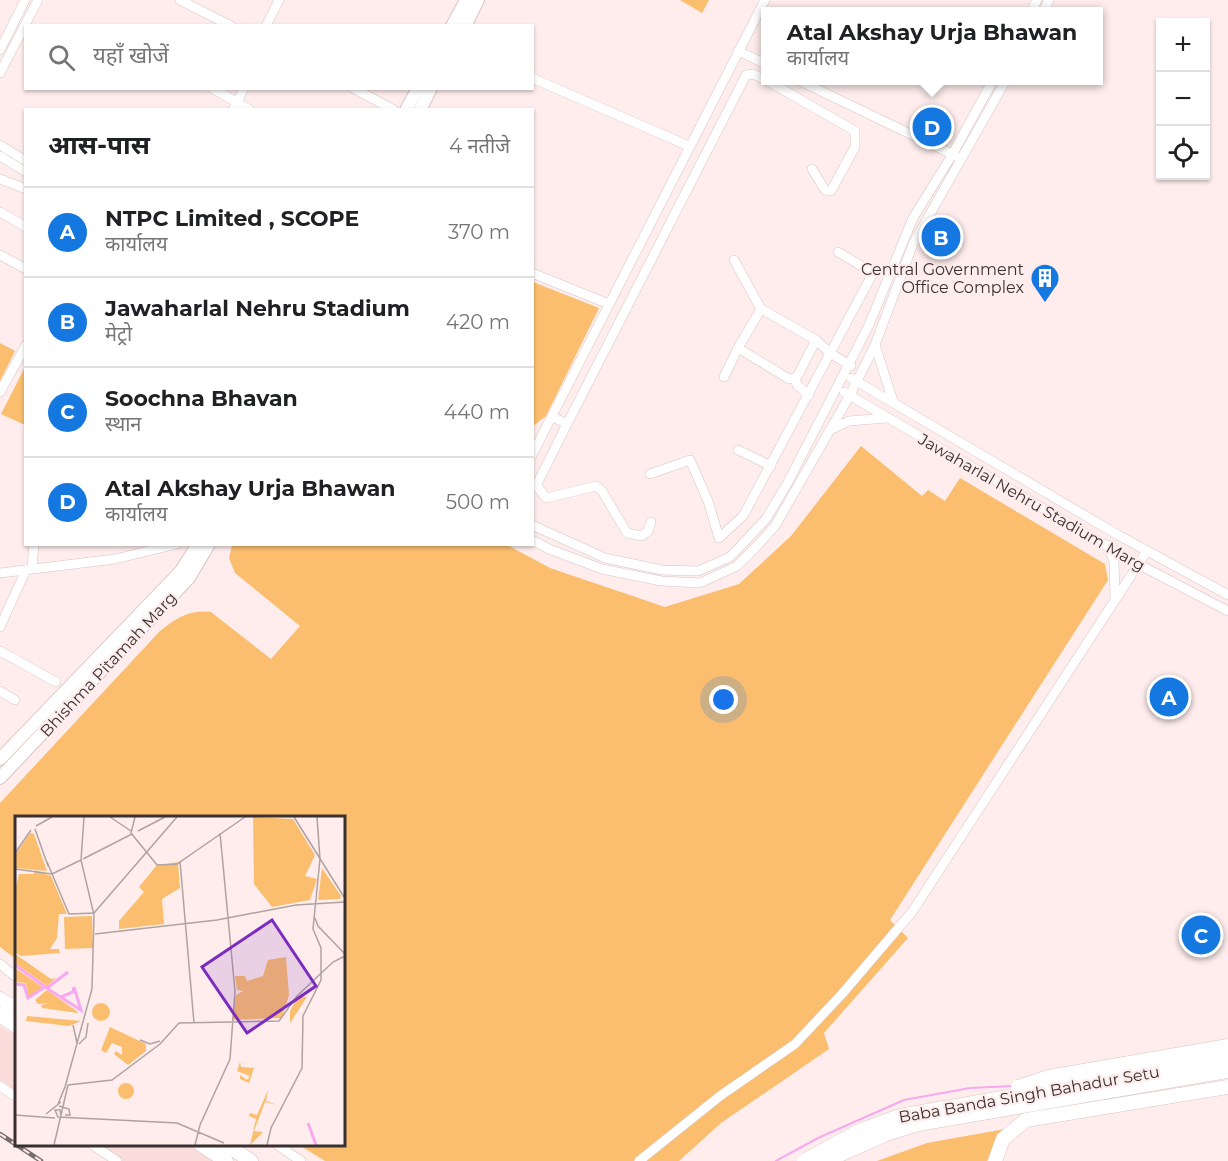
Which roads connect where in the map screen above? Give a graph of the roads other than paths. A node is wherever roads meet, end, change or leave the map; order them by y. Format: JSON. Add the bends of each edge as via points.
{"nodes":[{"id":1,"x":25,"y":0,"type":"edge"},
{"id":2,"x":38,"y":0,"type":"edge"},
{"id":3,"x":180,"y":0,"type":"edge"},
{"id":4,"x":279,"y":0,"type":"edge"},
{"id":5,"x":466,"y":0,"type":"edge"},
{"id":6,"x":478,"y":0,"type":"edge"},
{"id":7,"x":761,"y":8,"type":"edge"},
{"id":8,"x":0,"y":24,"type":"edge"},
{"id":9,"x":26,"y":24,"type":"edge"},
{"id":10,"x":227,"y":24,"type":"edge"},
{"id":11,"x":267,"y":24,"type":"edge"},
{"id":12,"x":453,"y":24,"type":"edge"},
{"id":13,"x":466,"y":24,"type":"edge"},
{"id":14,"x":24,"y":27,"type":"edge"},
{"id":15,"x":10,"y":29,"type":"junction"},
{"id":16,"x":0,"y":50,"type":"edge"},
{"id":17,"x":738,"y":51,"type":"junction"},
{"id":18,"x":761,"y":62,"type":"edge"},
{"id":19,"x":0,"y":73,"type":"edge"},
{"id":20,"x":761,"y":78,"type":"edge"},
{"id":21,"x":534,"y":79,"type":"edge"},
{"id":22,"x":775,"y":85,"type":"edge"},
{"id":23,"x":806,"y":85,"type":"edge"},
{"id":24,"x":991,"y":85,"type":"edge"},
{"id":25,"x":1004,"y":85,"type":"edge"},
{"id":26,"x":215,"y":90,"type":"edge"},
{"id":27,"x":243,"y":90,"type":"edge"},
{"id":28,"x":357,"y":90,"type":"edge"},
{"id":29,"x":416,"y":90,"type":"edge"},
{"id":30,"x":430,"y":90,"type":"edge"},
{"id":31,"x":235,"y":106,"type":"edge"},
{"id":32,"x":390,"y":108,"type":"edge"},
{"id":33,"x":407,"y":108,"type":"edge"},
{"id":34,"x":421,"y":108,"type":"edge"},
{"id":35,"x":698,"y":128,"type":"junction"},
{"id":36,"x":714,"y":137,"type":"junction"},
{"id":37,"x":0,"y":145,"type":"edge"},
{"id":38,"x":689,"y":146,"type":"junction"},
{"id":39,"x":952,"y":155,"type":"junction"},
{"id":40,"x":0,"y":156,"type":"edge"},
{"id":41,"x":963,"y":159,"type":"junction"},
{"id":42,"x":24,"y":160,"type":"edge"},
{"id":43,"x":813,"y":170,"type":"dead end"},
{"id":44,"x":24,"y":171,"type":"edge"},
{"id":45,"x":0,"y":179,"type":"edge"},
{"id":46,"x":24,"y":188,"type":"edge"},
{"id":47,"x":0,"y":212,"type":"edge"},
{"id":48,"x":24,"y":226,"type":"edge"},
{"id":49,"x":838,"y":252,"type":"dead end"},
{"id":50,"x":0,"y":255,"type":"edge"},
{"id":51,"x":734,"y":260,"type":"dead end"},
{"id":52,"x":24,"y":268,"type":"edge"},
{"id":53,"x":534,"y":274,"type":"edge"},
{"id":54,"x":609,"y":304,"type":"junction"},
{"id":55,"x":761,"y":309,"type":"junction"},
{"id":56,"x":816,"y":340,"type":"junction"},
{"id":57,"x":875,"y":345,"type":"junction"},
{"id":58,"x":738,"y":348,"type":"junction"},
{"id":59,"x":24,"y":349,"type":"edge"},
{"id":60,"x":830,"y":354,"type":"junction"},
{"id":61,"x":848,"y":364,"type":"junction"},
{"id":62,"x":861,"y":370,"type":"junction"},
{"id":63,"x":843,"y":374,"type":"junction"},
{"id":64,"x":724,"y":377,"type":"dead end"},
{"id":65,"x":795,"y":379,"type":"junction"},
{"id":66,"x":856,"y":380,"type":"junction"},
{"id":67,"x":837,"y":389,"type":"junction"},
{"id":68,"x":0,"y":392,"type":"edge"},
{"id":69,"x":809,"y":395,"type":"junction"},
{"id":70,"x":850,"y":395,"type":"junction"},
{"id":71,"x":893,"y":401,"type":"junction"},
{"id":72,"x":553,"y":417,"type":"junction"},
{"id":73,"x":888,"y":419,"type":"junction"},
{"id":74,"x":567,"y":424,"type":"junction"},
{"id":75,"x":830,"y":430,"type":"junction"},
{"id":76,"x":544,"y":431,"type":"junction"},
{"id":77,"x":534,"y":437,"type":"edge"},
{"id":78,"x":738,"y":450,"type":"dead end"},
{"id":79,"x":534,"y":451,"type":"edge"},
{"id":80,"x":771,"y":466,"type":"junction"},
{"id":81,"x":650,"y":474,"type":"dead end"},
{"id":82,"x":651,"y":522,"type":"dead end"},
{"id":83,"x":534,"y":526,"type":"edge"},
{"id":84,"x":534,"y":541,"type":"edge"},
{"id":85,"x":1108,"y":545,"type":"junction"},
{"id":86,"x":34,"y":546,"type":"edge"},
{"id":87,"x":169,"y":546,"type":"edge"},
{"id":88,"x":197,"y":546,"type":"edge"},
{"id":89,"x":209,"y":546,"type":"edge"},
{"id":90,"x":1147,"y":551,"type":"junction"},
{"id":91,"x":1138,"y":564,"type":"junction"},
{"id":92,"x":29,"y":569,"type":"junction"},
{"id":93,"x":0,"y":573,"type":"edge"},
{"id":94,"x":1228,"y":595,"type":"edge"},
{"id":95,"x":1115,"y":599,"type":"junction"},
{"id":96,"x":1228,"y":611,"type":"edge"},
{"id":97,"x":0,"y":627,"type":"edge"},
{"id":98,"x":0,"y":651,"type":"edge"},
{"id":99,"x":56,"y":682,"type":"dead end"},
{"id":100,"x":0,"y":691,"type":"edge"},
{"id":101,"x":15,"y":699,"type":"dead end"},
{"id":102,"x":0,"y":759,"type":"edge"},
{"id":103,"x":0,"y":778,"type":"edge"},
{"id":104,"x":0,"y":964,"type":"edge"},
{"id":105,"x":15,"y":976,"type":"edge"},
{"id":106,"x":0,"y":999,"type":"edge"},
{"id":107,"x":15,"y":1008,"type":"edge"},
{"id":108,"x":0,"y":1015,"type":"edge"},
{"id":109,"x":15,"y":1025,"type":"edge"},
{"id":110,"x":1228,"y":1046,"type":"edge"},
{"id":111,"x":1228,"y":1059,"type":"edge"},
{"id":112,"x":1228,"y":1071,"type":"edge"},
{"id":113,"x":0,"y":1086,"type":"edge"},
{"id":114,"x":1228,"y":1087,"type":"edge"},
{"id":115,"x":15,"y":1096,"type":"edge"},
{"id":116,"x":973,"y":1101,"type":"junction"},
{"id":117,"x":94,"y":1146,"type":"edge"},
{"id":118,"x":203,"y":1146,"type":"edge"},
{"id":119,"x":228,"y":1146,"type":"edge"},
{"id":120,"x":279,"y":1146,"type":"edge"},
{"id":121,"x":117,"y":1161,"type":"edge"},
{"id":122,"x":226,"y":1161,"type":"edge"},
{"id":123,"x":251,"y":1161,"type":"edge"},
{"id":124,"x":301,"y":1161,"type":"edge"},
{"id":125,"x":639,"y":1161,"type":"edge"},
{"id":126,"x":804,"y":1161,"type":"edge"},
{"id":127,"x":826,"y":1161,"type":"edge"},
{"id":128,"x":995,"y":1161,"type":"edge"}],
"edges":[{"from":1,"to":15,"type":"street"},
{"from":2,"to":9,"type":"street"},
{"from":3,"to":10,"type":"street"},
{"from":4,"to":11,"type":"street"},
{"from":5,"to":12,"type":"main road"},
{"from":6,"to":13,"type":"main road"},
{"from":7,"to":17,"type":"street"},
{"from":8,"to":15,"type":"street"},
{"from":14,"to":19,"type":"street"},
{"from":15,"to":16,"type":"street"},
{"from":17,"to":18,"type":"street"},
{"from":17,"to":35,"type":"street"},
{"from":20,"to":36,"type":"street","via":[[747,75]]},
{"from":21,"to":38,"type":"street"},
{"from":22,"to":43,"type":"street","via":[[855,131],[855,147],[831,191],[825,190]]},
{"from":23,"to":39,"type":"street"},
{"from":24,"to":39,"type":"street"},
{"from":25,"to":41,"type":"street"},
{"from":26,"to":31,"type":"street"},
{"from":27,"to":31,"type":"street"},
{"from":28,"to":32,"type":"street"},
{"from":29,"to":33,"type":"main road"},
{"from":30,"to":34,"type":"main road"},
{"from":35,"to":36,"type":"street"},
{"from":35,"to":38,"type":"street"},
{"from":36,"to":74,"type":"street"},
{"from":37,"to":42,"type":"street"},
{"from":38,"to":54,"type":"street"},
{"from":39,"to":41,"type":"street"},
{"from":39,"to":61,"type":"street","via":[[913,218],[869,325]]},
{"from":40,"to":44,"type":"street"},
{"from":41,"to":57,"type":"street","via":[[913,243]]},
{"from":45,"to":46,"type":"street"},
{"from":47,"to":48,"type":"street"},
{"from":49,"to":60,"type":"street","via":[[873,273]]},
{"from":50,"to":52,"type":"street"},
{"from":51,"to":55,"type":"street"},
{"from":53,"to":54,"type":"street"},
{"from":54,"to":72,"type":"street"},
{"from":55,"to":56,"type":"street"},
{"from":55,"to":58,"type":"street"},
{"from":56,"to":60,"type":"street"},
{"from":56,"to":65,"type":"street"},
{"from":57,"to":62,"type":"street"},
{"from":57,"to":71,"type":"street"},
{"from":58,"to":64,"type":"street"},
{"from":58,"to":65,"type":"street"},
{"from":59,"to":68,"type":"street"},
{"from":60,"to":61,"type":"street"},
{"from":60,"to":69,"type":"street"},
{"from":61,"to":62,"type":"street"},
{"from":61,"to":63,"type":"street"},
{"from":62,"to":66,"type":"street"},
{"from":63,"to":66,"type":"street","name":"Jawaharlal Nehru Stadium Marg"},
{"from":63,"to":67,"type":"street"},
{"from":65,"to":69,"type":"street"},
{"from":66,"to":70,"type":"street"},
{"from":66,"to":71,"type":"street","name":"Jawaharlal Nehru Stadium Marg"},
{"from":67,"to":70,"type":"street","name":"Jawaharlal Nehru Stadium Marg"},
{"from":67,"to":83,"type":"street","via":[[766,519],[730,556],[714,565],[698,571],[662,570],[605,558]]},
{"from":69,"to":80,"type":"street"},
{"from":70,"to":73,"type":"street","name":"Jawaharlal Nehru Stadium Marg"},
{"from":70,"to":75,"type":"street"},
{"from":71,"to":90,"type":"street","name":"Jawaharlal Nehru Stadium Marg"},
{"from":72,"to":74,"type":"street"},
{"from":72,"to":76,"type":"street"},
{"from":73,"to":75,"type":"street","via":[[849,421]]},
{"from":73,"to":85,"type":"street","name":"Jawaharlal Nehru Stadium Marg"},
{"from":74,"to":82,"type":"street","via":[[538,482],[541,495],[546,498],[596,486],[627,533],[642,536]]},
{"from":75,"to":84,"type":"street","via":[[775,526],[737,566],[719,576],[700,583],[661,581],[602,569]]},
{"from":76,"to":77,"type":"street"},
{"from":76,"to":79,"type":"street"},
{"from":78,"to":80,"type":"street"},
{"from":80,"to":81,"type":"street","via":[[748,509],[721,539],[691,461]]},
{"from":85,"to":91,"type":"street","name":"Jawaharlal Nehru Stadium Marg"},
{"from":85,"to":95,"type":"street","via":[[1114,562]]},
{"from":86,"to":92,"type":"street"},
{"from":87,"to":92,"type":"street","via":[[116,559]]},
{"from":88,"to":102,"type":"main road","name":"Bhishma Pitamah Marg","via":[[181,571]]},
{"from":89,"to":103,"type":"main road","name":"Bhishma Pitamah Marg","via":[[189,578]]},
{"from":90,"to":91,"type":"street"},
{"from":90,"to":94,"type":"street","name":"Jawaharlal Nehru Stadium Marg"},
{"from":91,"to":95,"type":"street"},
{"from":91,"to":96,"type":"street","name":"Jawaharlal Nehru Stadium Marg"},
{"from":92,"to":93,"type":"street"},
{"from":92,"to":97,"type":"street"},
{"from":95,"to":125,"type":"street","via":[[905,920],[795,1044],[720,1096]]},
{"from":98,"to":99,"type":"street"},
{"from":100,"to":101,"type":"street"},
{"from":104,"to":105,"type":"street"},
{"from":106,"to":107,"type":"highway"},
{"from":108,"to":109,"type":"highway"},
{"from":110,"to":116,"type":"highway","bridge":true,"via":[[1048,1077]]},
{"from":111,"to":116,"type":"highway","name":"Baba Banda Singh Bahadur Setu","bridge":true},
{"from":112,"to":127,"type":"highway","name":"Baba Banda Singh Bahadur Setu","bridge":true,"via":[[918,1124]]},
{"from":113,"to":115,"type":"street"},
{"from":114,"to":128,"type":"highway","bridge":true,"via":[[1026,1120],[1003,1139]]},
{"from":116,"to":126,"type":"highway","name":"Baba Banda Singh Bahadur Setu","bridge":true,"via":[[899,1116],[859,1131]]},
{"from":117,"to":121,"type":"street"},
{"from":118,"to":122,"type":"highway"},
{"from":119,"to":123,"type":"highway"},
{"from":120,"to":124,"type":"street"}]}
